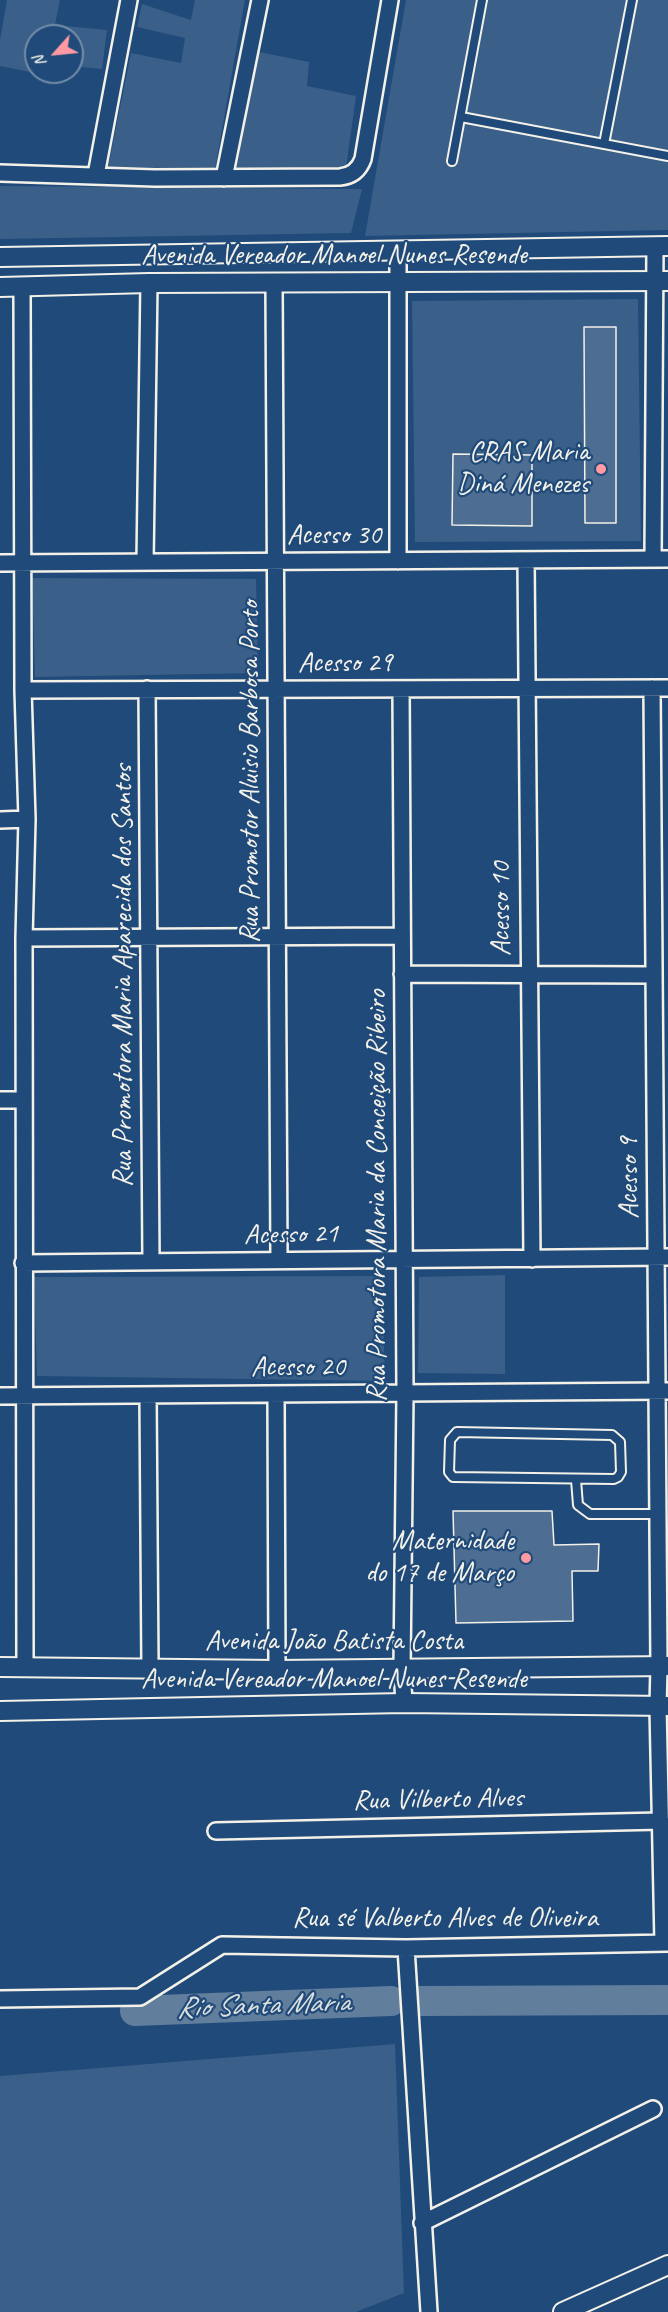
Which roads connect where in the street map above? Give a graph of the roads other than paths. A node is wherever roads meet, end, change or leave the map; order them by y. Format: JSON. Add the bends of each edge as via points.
{"nodes":[{"id":1,"x":129,"y":0,"type":"edge"},
{"id":2,"x":260,"y":0,"type":"edge"},
{"id":3,"x":390,"y":0,"type":"edge"},
{"id":4,"x":482,"y":0,"type":"edge"},
{"id":5,"x":632,"y":0,"type":"edge"},
{"id":6,"x":461,"y":117,"type":"junction"},
{"id":7,"x":604,"y":144,"type":"junction"},
{"id":8,"x":668,"y":156,"type":"edge"},
{"id":9,"x":452,"y":161,"type":"dead end"},
{"id":10,"x":0,"y":173,"type":"edge"},
{"id":11,"x":96,"y":175,"type":"junction"},
{"id":12,"x":225,"y":178,"type":"junction"},
{"id":13,"x":661,"y":246,"type":"edge"},
{"id":14,"x":398,"y":250,"type":"junction"},
{"id":15,"x":0,"y":257,"type":"edge"},
{"id":16,"x":661,"y":281,"type":"edge"},
{"id":17,"x":398,"y":282,"type":"junction"},
{"id":18,"x":149,"y":283,"type":"junction"},
{"id":19,"x":274,"y":283,"type":"junction"},
{"id":20,"x":0,"y":287,"type":"edge"},
{"id":21,"x":22,"y":287,"type":"junction"},
{"id":22,"x":661,"y":559,"type":"edge"},
{"id":23,"x":526,"y":560,"type":"junction"},
{"id":24,"x":275,"y":561,"type":"junction"},
{"id":25,"x":398,"y":561,"type":"junction"},
{"id":26,"x":145,"y":562,"type":"junction"},
{"id":27,"x":0,"y":563,"type":"edge"},
{"id":28,"x":23,"y":563,"type":"junction"},
{"id":29,"x":652,"y":688,"type":"junction"},
{"id":30,"x":668,"y":688,"type":"edge"},
{"id":31,"x":147,"y":689,"type":"junction"},
{"id":32,"x":276,"y":689,"type":"junction"},
{"id":33,"x":401,"y":689,"type":"junction"},
{"id":34,"x":527,"y":689,"type":"junction"},
{"id":35,"x":23,"y":690,"type":"junction"},
{"id":36,"x":27,"y":819,"type":"junction"},
{"id":37,"x":0,"y":820,"type":"edge"},
{"id":38,"x":277,"y":936,"type":"junction"},
{"id":39,"x":402,"y":936,"type":"junction"},
{"id":40,"x":149,"y":937,"type":"junction"},
{"id":41,"x":661,"y":937,"type":"edge"},
{"id":42,"x":24,"y":938,"type":"junction"},
{"id":43,"x":402,"y":974,"type":"junction"},
{"id":44,"x":528,"y":974,"type":"junction"},
{"id":45,"x":654,"y":975,"type":"junction"},
{"id":46,"x":0,"y":1100,"type":"edge"},
{"id":47,"x":24,"y":1100,"type":"junction"},
{"id":48,"x":532,"y":1258,"type":"junction"},
{"id":49,"x":662,"y":1258,"type":"edge"},
{"id":50,"x":404,"y":1259,"type":"junction"},
{"id":51,"x":279,"y":1260,"type":"junction"},
{"id":52,"x":151,"y":1262,"type":"junction"},
{"id":53,"x":23,"y":1263,"type":"junction"},
{"id":54,"x":663,"y":1391,"type":"edge"},
{"id":55,"x":405,"y":1393,"type":"junction"},
{"id":56,"x":276,"y":1394,"type":"junction"},
{"id":57,"x":148,"y":1395,"type":"junction"},
{"id":58,"x":0,"y":1396,"type":"edge"},
{"id":59,"x":23,"y":1396,"type":"junction"},
{"id":60,"x":576,"y":1480,"type":"junction"},
{"id":61,"x":658,"y":1514,"type":"junction"},
{"id":62,"x":664,"y":1666,"type":"edge"},
{"id":63,"x":0,"y":1667,"type":"edge"},
{"id":64,"x":24,"y":1667,"type":"junction"},
{"id":65,"x":150,"y":1669,"type":"junction"},
{"id":66,"x":402,"y":1669,"type":"junction"},
{"id":67,"x":277,"y":1670,"type":"junction"},
{"id":68,"x":404,"y":1703,"type":"junction"},
{"id":69,"x":663,"y":1707,"type":"edge"},
{"id":70,"x":0,"y":1711,"type":"edge"},
{"id":71,"x":661,"y":1821,"type":"junction"},
{"id":72,"x":216,"y":1831,"type":"dead end"},
{"id":73,"x":666,"y":1943,"type":"edge"},
{"id":74,"x":406,"y":1948,"type":"junction"},
{"id":75,"x":0,"y":1999,"type":"edge"},
{"id":76,"x":653,"y":2109,"type":"dead end"},
{"id":77,"x":422,"y":2223,"type":"junction"},
{"id":78,"x":668,"y":2265,"type":"edge"},
{"id":79,"x":429,"y":2312,"type":"edge"},
{"id":80,"x":564,"y":2312,"type":"edge"}],
"edges":[{"from":1,"to":11,"type":"street"},
{"from":2,"to":12,"type":"street"},
{"from":3,"to":12,"type":"street","via":[[363,159],[355,171],[340,177]]},
{"from":4,"to":6,"type":"lane"},
{"from":5,"to":7,"type":"lane"},
{"from":6,"to":7,"type":"lane"},
{"from":6,"to":9,"type":"lane"},
{"from":7,"to":8,"type":"lane"},
{"from":10,"to":11,"type":"street"},
{"from":11,"to":12,"type":"street"},
{"from":13,"to":14,"type":"street","name":"Avenida Vereador Manoel Nunes Resende"},
{"from":13,"to":16,"type":"street"},
{"from":14,"to":15,"type":"street","name":"Avenida Vereador Manoel Nunes Resende"},
{"from":14,"to":17,"type":"street"},
{"from":16,"to":17,"type":"street","name":"Avenida Vereador Manoel Nunes Resende"},
{"from":16,"to":22,"type":"street"},
{"from":17,"to":19,"type":"street","name":"Avenida Vereador Manoel Nunes Resende"},
{"from":17,"to":25,"type":"street"},
{"from":18,"to":19,"type":"street","name":"Avenida Vereador Manoel Nunes Resende"},
{"from":18,"to":21,"type":"street","name":"Avenida Vereador Manoel Nunes Resende"},
{"from":18,"to":26,"type":"street"},
{"from":19,"to":24,"type":"street","name":"Rua Promotor Aluisio Barbosa Porto"},
{"from":20,"to":21,"type":"street","name":"Avenida Vereador Manoel Nunes Resende"},
{"from":21,"to":28,"type":"street"},
{"from":22,"to":23,"type":"street","name":"Acesso 30"},
{"from":23,"to":25,"type":"street","name":"Acesso 30"},
{"from":23,"to":34,"type":"street","name":"Acesso 10"},
{"from":24,"to":25,"type":"street","name":"Acesso 30"},
{"from":24,"to":26,"type":"street","name":"Acesso 30"},
{"from":24,"to":32,"type":"street","name":"Rua Promotor Aluisio Barbosa Porto"},
{"from":26,"to":28,"type":"street","name":"Acesso 30"},
{"from":27,"to":28,"type":"street","name":"Acesso 30"},
{"from":28,"to":35,"type":"street"},
{"from":29,"to":30,"type":"street","name":"Acesso 29"},
{"from":29,"to":34,"type":"street","name":"Acesso 29"},
{"from":29,"to":41,"type":"street","name":"Acesso 9"},
{"from":31,"to":32,"type":"street","name":"Acesso 29"},
{"from":31,"to":35,"type":"street","name":"Acesso 29"},
{"from":31,"to":40,"type":"street","name":"Rua Promotora Maria Aparecida dos Santos"},
{"from":32,"to":33,"type":"street","name":"Acesso 29"},
{"from":32,"to":38,"type":"street","name":"Rua Promotor Aluisio Barbosa Porto"},
{"from":33,"to":34,"type":"street","name":"Acesso 29"},
{"from":33,"to":39,"type":"street","name":"Rua Promotora Maria da Conceição Ribeiro"},
{"from":34,"to":44,"type":"street","name":"Acesso 10"},
{"from":35,"to":36,"type":"street"},
{"from":36,"to":37,"type":"street"},
{"from":36,"to":42,"type":"street"},
{"from":38,"to":39,"type":"street"},
{"from":38,"to":40,"type":"street"},
{"from":38,"to":51,"type":"street","name":"Rua Promotor Aluisio Barbosa Porto"},
{"from":39,"to":43,"type":"street","name":"Rua Promotora Maria da Conceição Ribeiro"},
{"from":40,"to":42,"type":"street"},
{"from":40,"to":52,"type":"street","name":"Rua Promotora Maria Aparecida dos Santos"},
{"from":41,"to":45,"type":"street","name":"Acesso 9"},
{"from":42,"to":47,"type":"street"},
{"from":43,"to":44,"type":"street"},
{"from":43,"to":50,"type":"street","name":"Rua Promotora Maria da Conceição Ribeiro"},
{"from":44,"to":45,"type":"street"},
{"from":44,"to":48,"type":"street","name":"Acesso 10"},
{"from":45,"to":49,"type":"street","name":"Acesso 9"},
{"from":46,"to":47,"type":"street"},
{"from":47,"to":53,"type":"street"},
{"from":48,"to":49,"type":"street","name":"Acesso 21"},
{"from":48,"to":50,"type":"street","name":"Acesso 21"},
{"from":49,"to":54,"type":"street","name":"Acesso 9"},
{"from":50,"to":51,"type":"street","name":"Acesso 21"},
{"from":50,"to":55,"type":"street","name":"Rua Promotora Maria da Conceição Ribeiro"},
{"from":51,"to":52,"type":"street","name":"Acesso 21"},
{"from":52,"to":53,"type":"street","name":"Acesso 21"},
{"from":53,"to":59,"type":"street"},
{"from":54,"to":55,"type":"street","name":"Acesso 20"},
{"from":54,"to":61,"type":"street","name":"Acesso 9"},
{"from":55,"to":56,"type":"street","name":"Acesso 20"},
{"from":55,"to":66,"type":"street","name":"Rua Promotora Maria da Conceição Ribeiro"},
{"from":56,"to":57,"type":"street","name":"Acesso 20"},
{"from":56,"to":67,"type":"street"},
{"from":57,"to":59,"type":"street","name":"Acesso 20"},
{"from":57,"to":65,"type":"street"},
{"from":58,"to":59,"type":"street","name":"Acesso 20"},
{"from":59,"to":64,"type":"street"},
{"from":60,"to":60,"type":"lane","via":[[618,1477],[621,1472],[617,1437],[458,1432],[450,1440],[449,1472],[453,1477]]},
{"from":60,"to":61,"type":"lane","via":[[578,1505],[590,1514]]},
{"from":61,"to":62,"type":"street","name":"Acesso 9"},
{"from":62,"to":66,"type":"street","name":"Avenida João Batista Costa"},
{"from":62,"to":69,"type":"street","name":"Acesso 9"},
{"from":63,"to":64,"type":"street","name":"Avenida João Batista Costa"},
{"from":64,"to":65,"type":"street","name":"Avenida João Batista Costa"},
{"from":65,"to":67,"type":"street","name":"Avenida João Batista Costa"},
{"from":66,"to":67,"type":"street","name":"Avenida João Batista Costa"},
{"from":66,"to":68,"type":"street","name":"Rua Promotora Maria da Conceição Ribeiro"},
{"from":68,"to":69,"type":"street","name":"Avenida Vereador Manoel Nunes Resende"},
{"from":68,"to":70,"type":"street","name":"Avenida Vereador Manoel Nunes Resende"},
{"from":69,"to":71,"type":"street","name":"Acesso 9"},
{"from":71,"to":72,"type":"street","name":"Rua Vilberto Alves"},
{"from":71,"to":73,"type":"street","name":"Acesso 9"},
{"from":73,"to":74,"type":"street","name":"Rua sé Valberto Alves de Oliveira"},
{"from":74,"to":75,"type":"street","name":"Rua sé Valberto Alves de Oliveira","via":[[222,1945],[140,1997]]},
{"from":74,"to":77,"type":"street"},
{"from":76,"to":77,"type":"street"},
{"from":77,"to":79,"type":"street"},
{"from":78,"to":80,"type":"street"}]}
